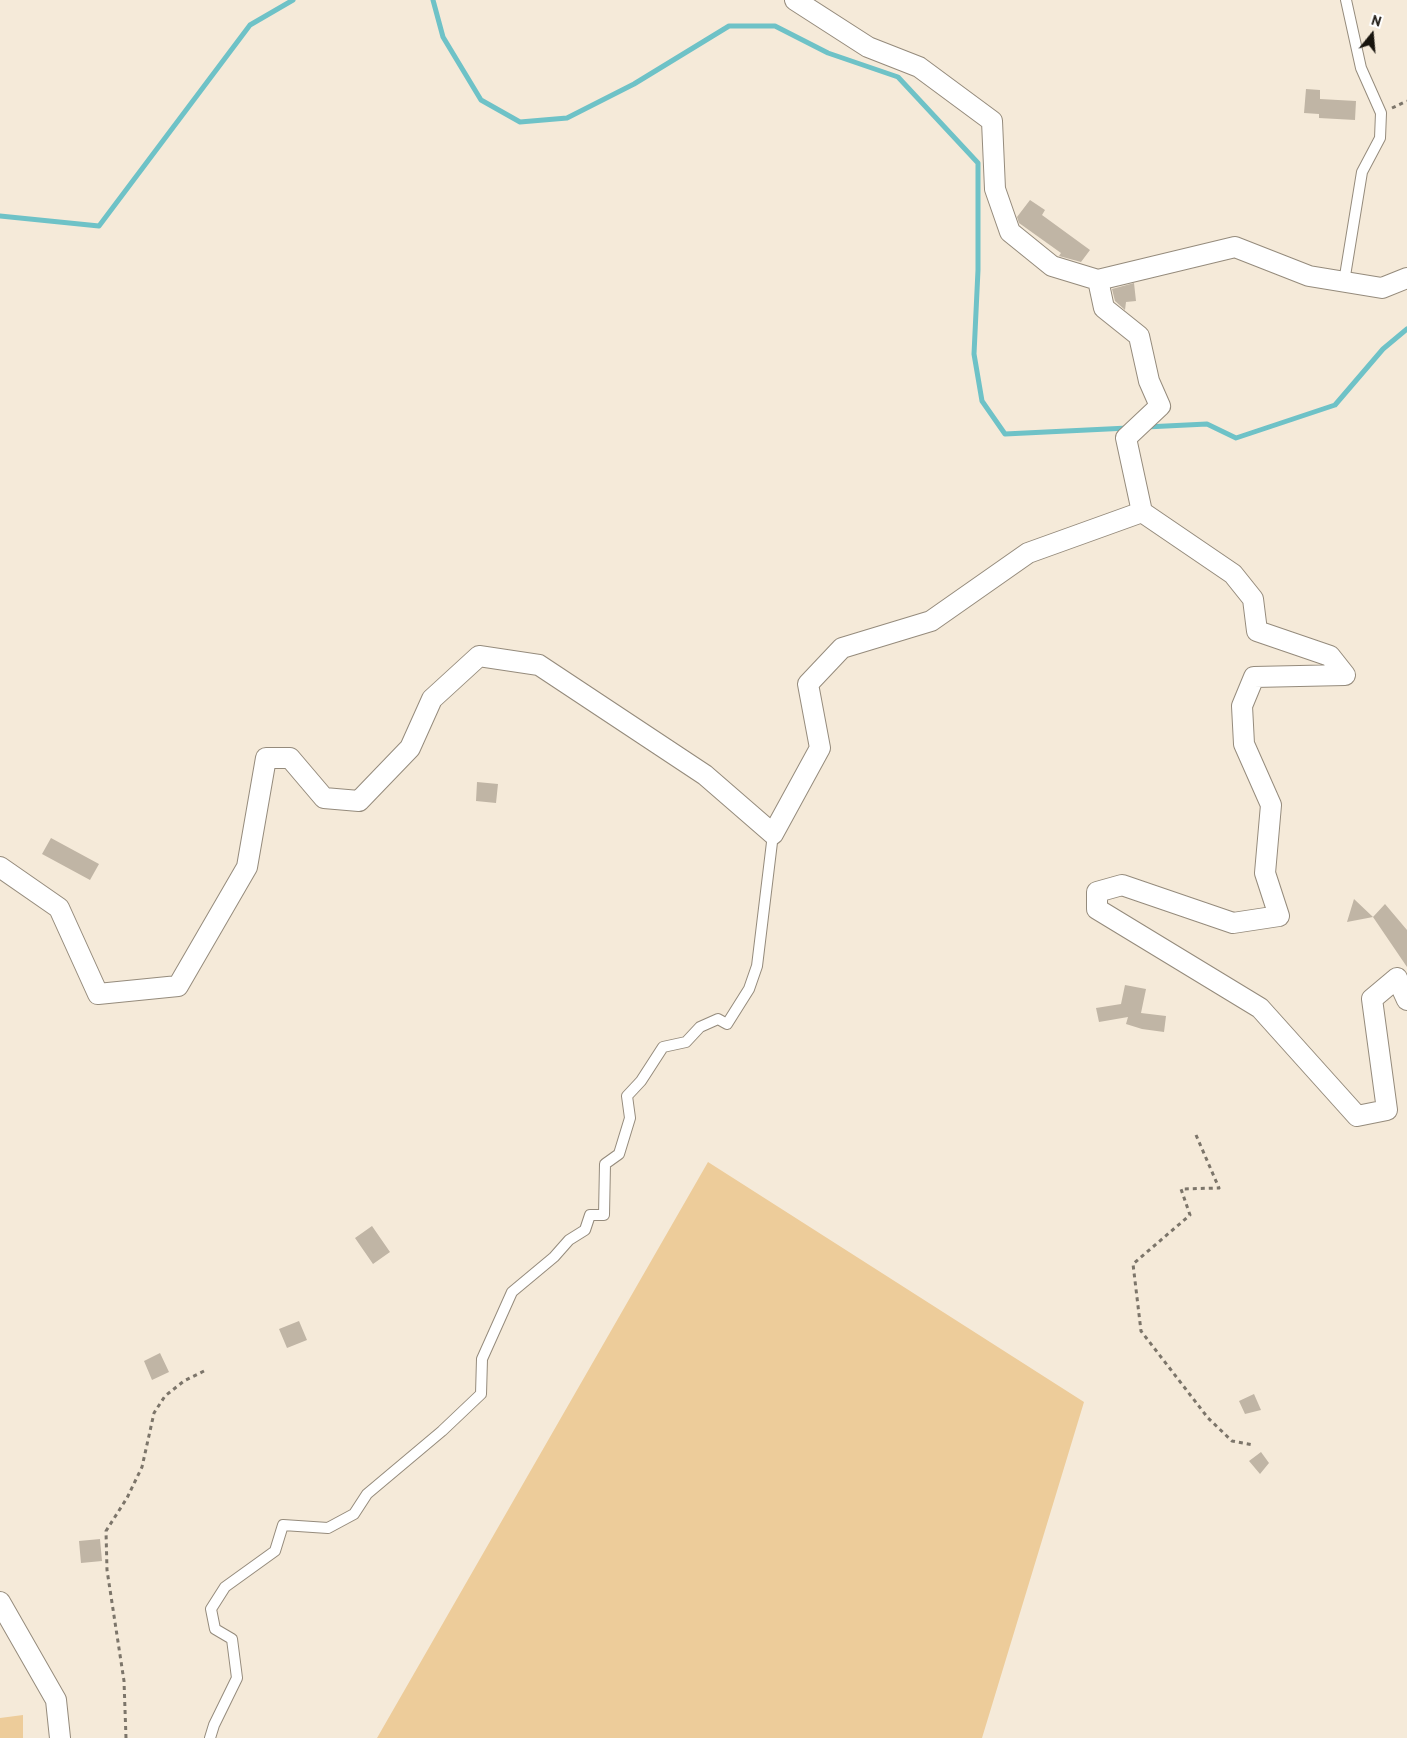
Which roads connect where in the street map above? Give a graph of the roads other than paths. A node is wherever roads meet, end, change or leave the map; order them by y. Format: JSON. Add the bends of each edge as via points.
{"nodes":[{"id":1,"x":795,"y":0,"type":"edge"},
{"id":2,"x":1346,"y":0,"type":"edge"},
{"id":3,"x":1407,"y":278,"type":"edge"},
{"id":4,"x":1098,"y":280,"type":"junction"},
{"id":5,"x":1344,"y":282,"type":"junction"},
{"id":6,"x":1142,"y":512,"type":"junction"},
{"id":7,"x":773,"y":834,"type":"junction"},
{"id":8,"x":0,"y":867,"type":"edge"},
{"id":9,"x":1407,"y":1000,"type":"edge"},
{"id":10,"x":0,"y":1602,"type":"edge"},
{"id":11,"x":60,"y":1738,"type":"edge"},
{"id":12,"x":210,"y":1738,"type":"edge"}],
"edges":[{"from":1,"to":4,"type":"street","via":[[868,46],[919,67],[992,121],[995,189],[1010,232],[1052,266]]},
{"from":2,"to":5,"type":"lane","via":[[1361,68],[1381,113],[1380,138],[1362,172]]},
{"from":3,"to":5,"type":"street","via":[[1382,288]]},
{"from":4,"to":5,"type":"street","via":[[1235,247],[1309,276]]},
{"from":4,"to":6,"type":"street","via":[[1104,308],[1138,336],[1149,381],[1160,406],[1126,438]]},
{"from":6,"to":7,"type":"street","via":[[1028,553],[931,621],[842,648],[808,684],[820,748]]},
{"from":6,"to":9,"type":"street","via":[[1233,574],[1253,599],[1257,630],[1330,656],[1345,675],[1254,677],[1242,706],[1244,744],[1271,805],[1265,872],[1279,916],[1233,922],[1122,885],[1097,892],[1097,909],[1260,1008],[1357,1116],[1387,1110],[1372,999],[1397,978]]},
{"from":7,"to":8,"type":"street","via":[[705,775],[539,665],[479,656],[432,699],[410,748],[359,800],[324,798],[290,758],[266,758],[247,867],[178,986],[98,994],[59,908]]},
{"from":7,"to":12,"type":"lane","via":[[758,966],[749,988],[727,1024],[718,1019],[700,1028],[686,1042],[663,1046],[641,1081],[627,1096],[630,1118],[619,1154],[605,1164],[604,1215],[590,1215],[585,1230],[569,1240],[554,1258],[512,1292],[482,1359],[481,1394],[442,1432],[367,1494],[354,1514],[328,1528],[284,1525],[275,1551],[225,1587],[211,1609],[215,1629],[232,1640],[237,1678]]},
{"from":10,"to":11,"type":"street","via":[[56,1700]]}]}
